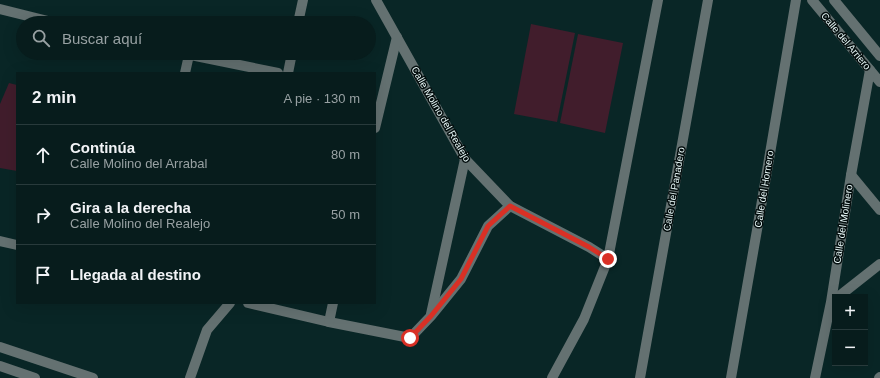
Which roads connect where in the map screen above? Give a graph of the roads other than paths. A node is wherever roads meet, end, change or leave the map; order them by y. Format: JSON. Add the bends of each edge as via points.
{"nodes":[{"id":1,"x":303,"y":0,"type":"edge"},
{"id":2,"x":376,"y":0,"type":"edge"},
{"id":3,"x":658,"y":0,"type":"edge"},
{"id":4,"x":708,"y":0,"type":"edge"},
{"id":5,"x":796,"y":0,"type":"edge"},
{"id":6,"x":812,"y":0,"type":"edge"},
{"id":7,"x":834,"y":0,"type":"edge"},
{"id":8,"x":0,"y":10,"type":"edge"},
{"id":9,"x":26,"y":16,"type":"edge"},
{"id":10,"x":300,"y":16,"type":"edge"},
{"id":11,"x":397,"y":37,"type":"junction"},
{"id":12,"x":880,"y":56,"type":"edge"},
{"id":13,"x":185,"y":60,"type":"edge"},
{"id":14,"x":214,"y":60,"type":"edge"},
{"id":15,"x":291,"y":60,"type":"edge"},
{"id":16,"x":870,"y":70,"type":"junction"},
{"id":17,"x":185,"y":72,"type":"edge"},
{"id":18,"x":273,"y":72,"type":"edge"},
{"id":19,"x":288,"y":72,"type":"edge"},
{"id":20,"x":880,"y":82,"type":"edge"},
{"id":21,"x":376,"y":124,"type":"edge"},
{"id":22,"x":465,"y":159,"type":"junction"},
{"id":23,"x":851,"y":175,"type":"junction"},
{"id":24,"x":510,"y":206,"type":"junction"},
{"id":25,"x":880,"y":210,"type":"edge"},
{"id":26,"x":0,"y":241,"type":"edge"},
{"id":27,"x":16,"y":245,"type":"edge"},
{"id":28,"x":608,"y":259,"type":"junction"},
{"id":29,"x":880,"y":264,"type":"edge"},
{"id":30,"x":835,"y":294,"type":"edge"},
{"id":31,"x":841,"y":294,"type":"edge"},
{"id":32,"x":229,"y":304,"type":"edge"},
{"id":33,"x":252,"y":304,"type":"edge"},
{"id":34,"x":333,"y":304,"type":"edge"},
{"id":35,"x":832,"y":307,"type":"edge"},
{"id":36,"x":431,"y":316,"type":"junction"},
{"id":37,"x":329,"y":322,"type":"junction"},
{"id":38,"x":0,"y":346,"type":"edge"},
{"id":39,"x":0,"y":366,"type":"edge"},
{"id":40,"x":35,"y":378,"type":"edge"},
{"id":41,"x":92,"y":378,"type":"edge"},
{"id":42,"x":190,"y":378,"type":"edge"},
{"id":43,"x":552,"y":378,"type":"edge"},
{"id":44,"x":640,"y":378,"type":"edge"},
{"id":45,"x":731,"y":378,"type":"edge"},
{"id":46,"x":815,"y":378,"type":"edge"}],
"edges":[{"from":1,"to":10,"type":"street"},
{"from":2,"to":11,"type":"street","name":"Calle Molino del Realejo"},
{"from":3,"to":28,"type":"street"},
{"from":4,"to":44,"type":"street","name":"Calle del Panadero"},
{"from":5,"to":45,"type":"street","name":"Calle del Hornero"},
{"from":6,"to":16,"type":"street","name":"Calle del Arriero"},
{"from":7,"to":12,"type":"street","name":"Calle del Arriero"},
{"from":8,"to":9,"type":"street"},
{"from":11,"to":21,"type":"street"},
{"from":11,"to":22,"type":"street","name":"Calle Molino del Realejo"},
{"from":13,"to":17,"type":"street"},
{"from":14,"to":18,"type":"street"},
{"from":15,"to":19,"type":"street"},
{"from":16,"to":20,"type":"street","name":"Calle del Arriero"},
{"from":16,"to":23,"type":"street","name":"Calle del Molinero"},
{"from":22,"to":24,"type":"street","name":"Calle Molino del Realejo"},
{"from":22,"to":36,"type":"street"},
{"from":23,"to":25,"type":"street"},
{"from":23,"to":30,"type":"street","name":"Calle del Molinero"},
{"from":24,"to":28,"type":"street","name":"Calle Molino del Realejo"},
{"from":24,"to":36,"type":"street","via":[[488,226],[461,279]]},
{"from":26,"to":27,"type":"street"},
{"from":28,"to":43,"type":"street","via":[[584,319]]},
{"from":29,"to":31,"type":"street"},
{"from":32,"to":42,"type":"street","via":[[207,330]]},
{"from":33,"to":37,"type":"street"},
{"from":34,"to":37,"type":"street"},
{"from":35,"to":46,"type":"street","name":"Calle del Molinero"},
{"from":36,"to":37,"type":"street","via":[[410,338]]},
{"from":38,"to":41,"type":"street"},
{"from":39,"to":40,"type":"street"}]}
